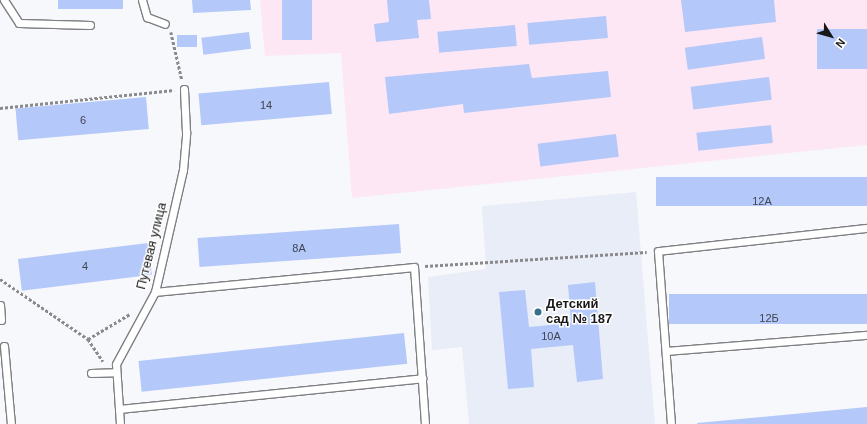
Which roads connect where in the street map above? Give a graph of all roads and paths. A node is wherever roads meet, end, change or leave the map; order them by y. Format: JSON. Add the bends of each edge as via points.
{"nodes":[{"id":1,"x":4,"y":0,"type":"edge"},
{"id":2,"x":142,"y":0,"type":"edge"},
{"id":3,"x":90,"y":24,"type":"dead end"},
{"id":4,"x":165,"y":24,"type":"joint"},
{"id":5,"x":184,"y":89,"type":"junction"},
{"id":6,"x":0,"y":108,"type":"edge"},
{"id":7,"x":867,"y":228,"type":"edge"},
{"id":8,"x":658,"y":251,"type":"junction"},
{"id":9,"x":414,"y":267,"type":"junction"},
{"id":10,"x":0,"y":279,"type":"edge"},
{"id":11,"x":155,"y":292,"type":"junction"},
{"id":12,"x":150,"y":302,"type":"junction"},
{"id":13,"x":0,"y":305,"type":"edge"},
{"id":14,"x":1,"y":320,"type":"dead end"},
{"id":15,"x":867,"y":334,"type":"edge"},
{"id":16,"x":88,"y":339,"type":"junction"},
{"id":17,"x":4,"y":346,"type":"dead end"},
{"id":18,"x":666,"y":351,"type":"junction"},
{"id":19,"x":113,"y":372,"type":"junction"},
{"id":20,"x":91,"y":373,"type":"dead end"},
{"id":21,"x":422,"y":378,"type":"junction"},
{"id":22,"x":119,"y":410,"type":"junction"},
{"id":23,"x":10,"y":424,"type":"edge"},
{"id":24,"x":120,"y":424,"type":"edge"},
{"id":25,"x":425,"y":424,"type":"edge"},
{"id":26,"x":671,"y":424,"type":"edge"}],
"edges":[{"from":1,"to":3,"type":"lane","via":[[19,22]]},
{"from":2,"to":4,"type":"lane","via":[[147,17]]},
{"from":4,"to":5,"type":"path","via":[[170,29]]},
{"from":5,"to":6,"type":"path"},
{"from":5,"to":11,"type":"lane","name":"Путевая улица","via":[[186,132],[183,170]]},
{"from":7,"to":8,"type":"lane"},
{"from":8,"to":9,"type":"path"},
{"from":8,"to":18,"type":"lane"},
{"from":9,"to":11,"type":"lane"},
{"from":9,"to":21,"type":"lane"},
{"from":10,"to":16,"type":"path"},
{"from":11,"to":12,"type":"lane","name":"Путевая улица"},
{"from":12,"to":16,"type":"path"},
{"from":12,"to":19,"type":"lane","name":"Путевая улица","via":[[117,360]]},
{"from":13,"to":14,"type":"lane"},
{"from":15,"to":18,"type":"lane"},
{"from":16,"to":19,"type":"path"},
{"from":17,"to":23,"type":"lane"},
{"from":18,"to":26,"type":"lane"},
{"from":19,"to":20,"type":"lane"},
{"from":19,"to":22,"type":"lane","name":"Путевая улица"},
{"from":21,"to":22,"type":"lane"},
{"from":21,"to":25,"type":"lane"},
{"from":22,"to":24,"type":"lane","name":"Путевая улица"}]}
